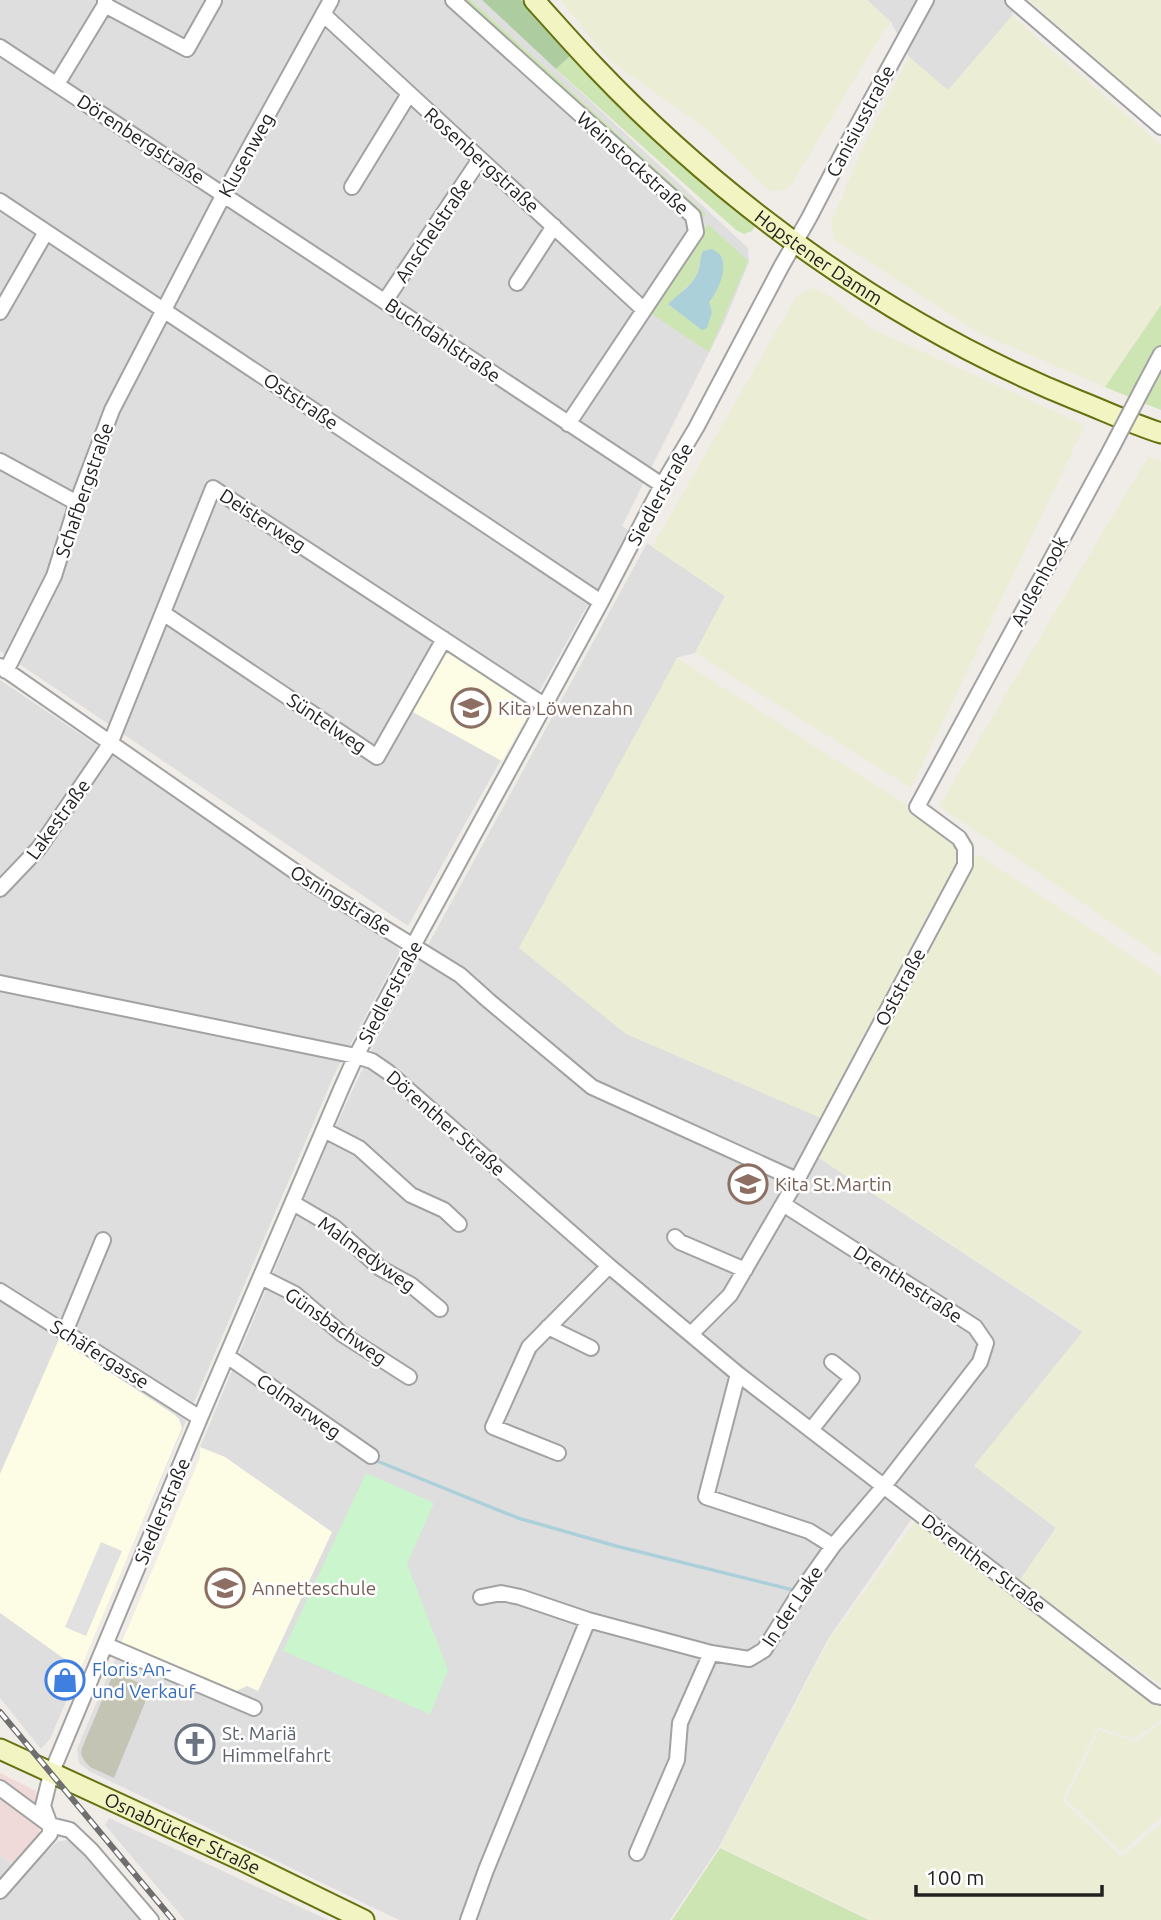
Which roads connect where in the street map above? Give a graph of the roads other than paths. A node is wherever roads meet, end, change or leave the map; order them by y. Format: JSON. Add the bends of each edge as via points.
{"nodes":[{"id":1,"x":331,"y":0,"type":"edge"},
{"id":2,"x":453,"y":0,"type":"edge"},
{"id":3,"x":534,"y":0,"type":"edge"},
{"id":4,"x":926,"y":0,"type":"edge"},
{"id":5,"x":1013,"y":0,"type":"edge"},
{"id":6,"x":215,"y":1,"type":"edge"},
{"id":7,"x":105,"y":2,"type":"edge"},
{"id":8,"x":323,"y":15,"type":"junction"},
{"id":9,"x":0,"y":47,"type":"edge"},
{"id":10,"x":57,"y":84,"type":"junction"},
{"id":11,"x":409,"y":94,"type":"junction"},
{"id":12,"x":1161,"y":127,"type":"edge"},
{"id":13,"x":480,"y":159,"type":"junction"},
{"id":14,"x":352,"y":187,"type":"dead end"},
{"id":15,"x":224,"y":194,"type":"junction"},
{"id":16,"x":0,"y":201,"type":"edge"},
{"id":17,"x":554,"y":226,"type":"junction"},
{"id":18,"x":46,"y":232,"type":"junction"},
{"id":19,"x":795,"y":243,"type":"junction"},
{"id":20,"x":517,"y":283,"type":"dead end"},
{"id":21,"x":385,"y":300,"type":"junction"},
{"id":22,"x":643,"y":309,"type":"junction"},
{"id":23,"x":163,"y":310,"type":"junction"},
{"id":24,"x":0,"y":312,"type":"edge"},
{"id":25,"x":1161,"y":354,"type":"edge"},
{"id":26,"x":568,"y":424,"type":"junction"},
{"id":27,"x":1161,"y":433,"type":"edge"},
{"id":28,"x":0,"y":461,"type":"edge"},
{"id":29,"x":662,"y":485,"type":"junction"},
{"id":30,"x":77,"y":503,"type":"junction"},
{"id":31,"x":601,"y":602,"type":"junction"},
{"id":32,"x":163,"y":613,"type":"junction"},
{"id":33,"x":444,"y":639,"type":"junction"},
{"id":34,"x":3,"y":668,"type":"edge"},
{"id":35,"x":544,"y":705,"type":"junction"},
{"id":36,"x":110,"y":744,"type":"junction"},
{"id":37,"x":917,"y":807,"type":"joint"},
{"id":38,"x":0,"y":889,"type":"edge"},
{"id":39,"x":413,"y":946,"type":"junction"},
{"id":40,"x":0,"y":983,"type":"edge"},
{"id":41,"x":356,"y":1056,"type":"junction"},
{"id":42,"x":324,"y":1130,"type":"junction"},
{"id":43,"x":797,"y":1180,"type":"junction"},
{"id":44,"x":293,"y":1203,"type":"junction"},
{"id":45,"x":783,"y":1204,"type":"junction"},
{"id":46,"x":459,"y":1224,"type":"dead end"},
{"id":47,"x":675,"y":1237,"type":"dead end"},
{"id":48,"x":103,"y":1240,"type":"dead end"},
{"id":49,"x":609,"y":1266,"type":"junction"},
{"id":50,"x":745,"y":1270,"type":"junction"},
{"id":51,"x":261,"y":1278,"type":"junction"},
{"id":52,"x":0,"y":1291,"type":"edge"},
{"id":53,"x":440,"y":1309,"type":"dead end"},
{"id":54,"x":548,"y":1327,"type":"junction"},
{"id":55,"x":65,"y":1332,"type":"junction"},
{"id":56,"x":691,"y":1334,"type":"junction"},
{"id":57,"x":591,"y":1348,"type":"dead end"},
{"id":58,"x":227,"y":1356,"type":"junction"},
{"id":59,"x":832,"y":1362,"type":"dead end"},
{"id":60,"x":738,"y":1374,"type":"junction"},
{"id":61,"x":409,"y":1377,"type":"dead end"},
{"id":62,"x":200,"y":1418,"type":"junction"},
{"id":63,"x":811,"y":1430,"type":"junction"},
{"id":64,"x":558,"y":1453,"type":"dead end"},
{"id":65,"x":370,"y":1456,"type":"dead end"},
{"id":66,"x":884,"y":1486,"type":"junction"},
{"id":67,"x":834,"y":1546,"type":"junction"},
{"id":68,"x":481,"y":1597,"type":"dead end"},
{"id":69,"x":588,"y":1620,"type":"junction"},
{"id":70,"x":106,"y":1645,"type":"junction"},
{"id":71,"x":711,"y":1653,"type":"junction"},
{"id":72,"x":1159,"y":1696,"type":"edge"},
{"id":73,"x":254,"y":1708,"type":"dead end"},
{"id":74,"x":0,"y":1749,"type":"edge"},
{"id":75,"x":51,"y":1774,"type":"junction"},
{"id":76,"x":0,"y":1788,"type":"edge"},
{"id":77,"x":50,"y":1825,"type":"junction"},
{"id":78,"x":637,"y":1853,"type":"dead end"},
{"id":79,"x":0,"y":1891,"type":"edge"},
{"id":80,"x":151,"y":1920,"type":"edge"},
{"id":81,"x":364,"y":1920,"type":"edge"},
{"id":82,"x":468,"y":1920,"type":"edge"}],
"edges":[{"from":1,"to":8,"type":"street","name":"Klusenweg"},
{"from":2,"to":22,"type":"street","name":"Weinstockstraße","via":[[693,216],[695,232]]},
{"from":3,"to":19,"type":"main road","name":"Hopstener Damm","via":[[595,68],[687,155]]},
{"from":4,"to":19,"type":"street","name":"Canisiusstraße"},
{"from":5,"to":12,"type":"street"},
{"from":6,"to":7,"type":"street","name":"Dörenbergstraße","via":[[187,50]]},
{"from":7,"to":10,"type":"street","name":"Dörenbergstraße"},
{"from":8,"to":11,"type":"street","name":"Rosenbergstraße"},
{"from":8,"to":15,"type":"street","name":"Klusenweg"},
{"from":9,"to":10,"type":"street","name":"Dörenbergstraße"},
{"from":10,"to":15,"type":"street","name":"Dörenbergstraße"},
{"from":11,"to":13,"type":"street","name":"Rosenbergstraße"},
{"from":11,"to":14,"type":"street","name":"Rosenbergstraße"},
{"from":13,"to":17,"type":"street","name":"Rosenbergstraße"},
{"from":13,"to":21,"type":"street","name":"Anschelstraße"},
{"from":15,"to":21,"type":"street","name":"Buchdahlstraße"},
{"from":15,"to":23,"type":"street","name":"Klusenweg"},
{"from":16,"to":18,"type":"street","name":"Oststraße"},
{"from":17,"to":20,"type":"street","name":"Rosenbergstraße"},
{"from":17,"to":22,"type":"street","name":"Rosenbergstraße"},
{"from":18,"to":23,"type":"street","name":"Oststraße"},
{"from":18,"to":24,"type":"street"},
{"from":19,"to":27,"type":"main road","name":"Hopstener Damm","via":[[984,358]]},
{"from":19,"to":29,"type":"street","name":"Siedlerstraße"},
{"from":21,"to":26,"type":"street","name":"Buchdahlstraße"},
{"from":22,"to":26,"type":"street","name":"Weinstockstraße"},
{"from":23,"to":30,"type":"street","name":"Schafbergstraße","via":[[112,410]]},
{"from":23,"to":31,"type":"street","name":"Oststraße"},
{"from":25,"to":37,"type":"street","name":"Außenhook","bridge":true},
{"from":26,"to":29,"type":"street","name":"Buchdahlstraße"},
{"from":28,"to":30,"type":"street"},
{"from":29,"to":31,"type":"street","name":"Siedlerstraße"},
{"from":30,"to":34,"type":"street","name":"Schafbergstraße","via":[[54,576]]},
{"from":31,"to":35,"type":"street","name":"Siedlerstraße"},
{"from":32,"to":33,"type":"street","name":"Süntelweg","via":[[377,757]]},
{"from":32,"to":33,"type":"street","name":"Deisterweg","via":[[213,488]]},
{"from":32,"to":36,"type":"street","name":"Deisterweg"},
{"from":33,"to":35,"type":"street","name":"Deisterweg"},
{"from":34,"to":36,"type":"street","name":"Osningstraße"},
{"from":35,"to":39,"type":"street","name":"Siedlerstraße"},
{"from":36,"to":38,"type":"street","name":"Lakestraße","via":[[39,848]]},
{"from":36,"to":39,"type":"street","name":"Osningstraße","via":[[313,884]]},
{"from":37,"to":43,"type":"street","name":"Oststraße","via":[[959,838],[965,848],[965,865]]},
{"from":39,"to":41,"type":"street","name":"Siedlerstraße"},
{"from":39,"to":43,"type":"street","name":"Osningstraße","via":[[460,975],[592,1087]]},
{"from":40,"to":41,"type":"street","name":"Dörenther Straße"},
{"from":41,"to":42,"type":"street","name":"Siedlerstraße"},
{"from":41,"to":49,"type":"street","name":"Dörenther Straße","via":[[387,1072]]},
{"from":42,"to":44,"type":"street","name":"Siedlerstraße"},
{"from":42,"to":46,"type":"street","via":[[359,1148],[411,1195],[444,1210]]},
{"from":43,"to":45,"type":"street"},
{"from":44,"to":51,"type":"street","name":"Siedlerstraße"},
{"from":44,"to":53,"type":"street","name":"Malmedyweg","via":[[334,1227],[380,1268]]},
{"from":45,"to":50,"type":"street"},
{"from":45,"to":66,"type":"street","name":"Drenthestraße","via":[[975,1327],[986,1343],[980,1362]]},
{"from":47,"to":50,"type":"street"},
{"from":48,"to":55,"type":"street"},
{"from":49,"to":54,"type":"street"},
{"from":49,"to":56,"type":"street","name":"Dörenther Straße"},
{"from":50,"to":56,"type":"street","via":[[730,1295]]},
{"from":51,"to":58,"type":"street","name":"Siedlerstraße"},
{"from":51,"to":61,"type":"street","name":"Günsbachweg","via":[[295,1294],[342,1334]]},
{"from":52,"to":55,"type":"street","name":"Schäfergasse"},
{"from":54,"to":57,"type":"street"},
{"from":54,"to":64,"type":"street","via":[[529,1347],[493,1427]]},
{"from":55,"to":62,"type":"street","name":"Schäfergasse"},
{"from":56,"to":60,"type":"street","name":"Dörenther Straße"},
{"from":58,"to":62,"type":"street","name":"Siedlerstraße"},
{"from":58,"to":65,"type":"street","name":"Colmarweg"},
{"from":59,"to":63,"type":"street","via":[[852,1378]]},
{"from":60,"to":63,"type":"street","name":"Dörenther Straße"},
{"from":60,"to":67,"type":"street","via":[[706,1497],[809,1531]]},
{"from":62,"to":70,"type":"street","name":"Siedlerstraße"},
{"from":63,"to":66,"type":"street","name":"Dörenther Straße"},
{"from":66,"to":67,"type":"street","name":"In der Lake"},
{"from":66,"to":72,"type":"street","name":"Dörenther Straße"},
{"from":67,"to":71,"type":"street","name":"In der Lake","via":[[764,1650],[750,1659]]},
{"from":68,"to":69,"type":"street","name":"In der Lake","via":[[501,1593],[520,1597]]},
{"from":69,"to":71,"type":"street","name":"In der Lake"},
{"from":69,"to":82,"type":"street"},
{"from":70,"to":73,"type":"street"},
{"from":70,"to":75,"type":"street","name":"Siedlerstraße"},
{"from":71,"to":78,"type":"street","via":[[680,1723],[677,1760]]},
{"from":74,"to":75,"type":"main road","name":"Osnabrücker Straße"},
{"from":75,"to":77,"type":"street","name":"Siedlerstraße","via":[[43,1806]]},
{"from":75,"to":81,"type":"main road","name":"Osnabrücker Straße"},
{"from":76,"to":77,"type":"street"},
{"from":77,"to":79,"type":"street","via":[[50,1834]]},
{"from":77,"to":80,"type":"street","via":[[70,1830],[84,1843]]}]}
